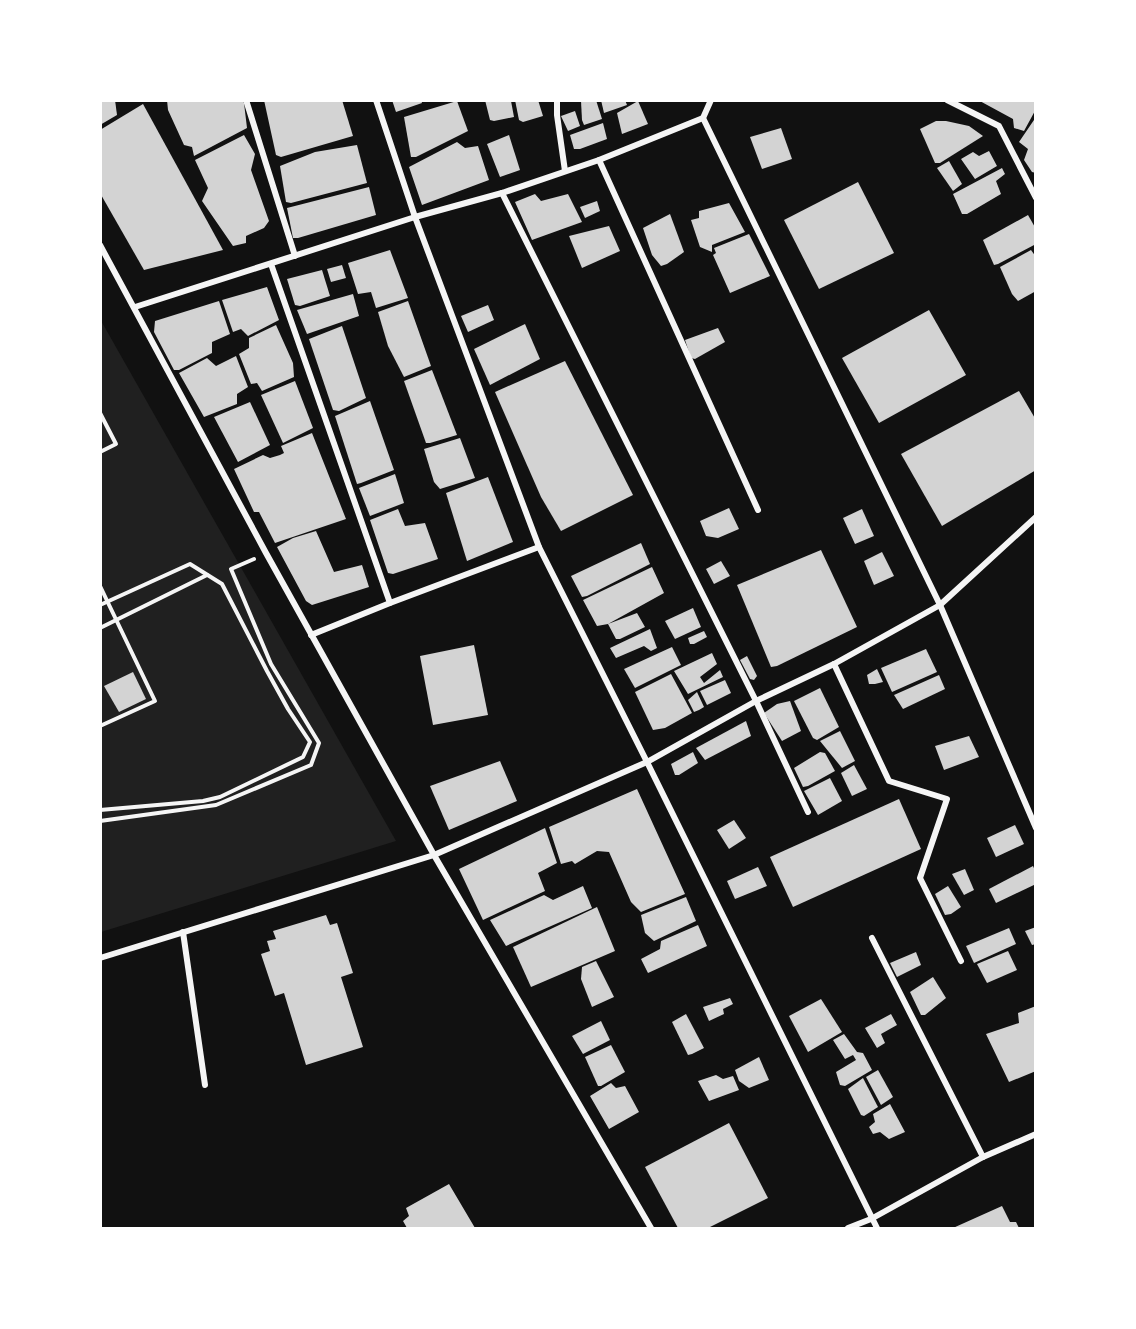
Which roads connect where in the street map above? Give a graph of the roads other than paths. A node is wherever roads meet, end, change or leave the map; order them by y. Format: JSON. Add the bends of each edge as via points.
{"nodes":[{"id":1,"x":246,"y":100,"type":"edge"},
{"id":2,"x":376,"y":100,"type":"edge"},
{"id":3,"x":558,"y":100,"type":"edge"},
{"id":4,"x":711,"y":100,"type":"edge"},
{"id":5,"x":947,"y":100,"type":"edge"},
{"id":6,"x":703,"y":118,"type":"junction"},
{"id":7,"x":599,"y":160,"type":"junction"},
{"id":8,"x":565,"y":171,"type":"junction"},
{"id":9,"x":502,"y":193,"type":"junction"},
{"id":10,"x":1035,"y":197,"type":"edge"},
{"id":11,"x":415,"y":217,"type":"junction"},
{"id":12,"x":100,"y":245,"type":"edge"},
{"id":13,"x":295,"y":256,"type":"junction"},
{"id":14,"x":271,"y":264,"type":"junction"},
{"id":15,"x":135,"y":307,"type":"junction"},
{"id":16,"x":758,"y":510,"type":"dead end"},
{"id":17,"x":1035,"y":517,"type":"edge"},
{"id":18,"x":539,"y":547,"type":"junction"},
{"id":19,"x":390,"y":603,"type":"junction"},
{"id":20,"x":940,"y":605,"type":"junction"},
{"id":21,"x":311,"y":635,"type":"junction"},
{"id":22,"x":834,"y":664,"type":"junction"},
{"id":23,"x":756,"y":701,"type":"junction"},
{"id":24,"x":648,"y":762,"type":"junction"},
{"id":25,"x":808,"y":812,"type":"dead end"},
{"id":26,"x":1035,"y":828,"type":"edge"},
{"id":27,"x":434,"y":855,"type":"junction"},
{"id":28,"x":183,"y":932,"type":"junction"},
{"id":29,"x":872,"y":938,"type":"dead end"},
{"id":30,"x":100,"y":958,"type":"edge"},
{"id":31,"x":961,"y":961,"type":"dead end"},
{"id":32,"x":205,"y":1085,"type":"dead end"},
{"id":33,"x":1035,"y":1134,"type":"edge"},
{"id":34,"x":983,"y":1156,"type":"junction"},
{"id":35,"x":871,"y":1219,"type":"junction"},
{"id":36,"x":651,"y":1228,"type":"edge"},
{"id":37,"x":848,"y":1228,"type":"edge"},
{"id":38,"x":877,"y":1228,"type":"edge"}],
"edges":[{"from":1,"to":13,"type":"street"},
{"from":2,"to":11,"type":"street"},
{"from":3,"to":8,"type":"street"},
{"from":4,"to":6,"type":"street"},
{"from":5,"to":10,"type":"street","via":[[999,126]]},
{"from":6,"to":7,"type":"street"},
{"from":6,"to":20,"type":"street"},
{"from":7,"to":8,"type":"street"},
{"from":7,"to":16,"type":"street"},
{"from":8,"to":9,"type":"street"},
{"from":9,"to":11,"type":"street"},
{"from":9,"to":23,"type":"street"},
{"from":11,"to":13,"type":"street"},
{"from":11,"to":18,"type":"street"},
{"from":12,"to":15,"type":"street"},
{"from":13,"to":14,"type":"street"},
{"from":14,"to":15,"type":"street"},
{"from":14,"to":19,"type":"street"},
{"from":15,"to":21,"type":"street"},
{"from":17,"to":20,"type":"street"},
{"from":18,"to":19,"type":"street"},
{"from":18,"to":24,"type":"street"},
{"from":19,"to":21,"type":"street"},
{"from":20,"to":22,"type":"street"},
{"from":20,"to":26,"type":"street"},
{"from":21,"to":27,"type":"street"},
{"from":22,"to":23,"type":"street"},
{"from":22,"to":31,"type":"street","via":[[890,781],[947,799],[920,878]]},
{"from":23,"to":24,"type":"street"},
{"from":23,"to":25,"type":"street"},
{"from":24,"to":27,"type":"street"},
{"from":24,"to":35,"type":"street"},
{"from":27,"to":28,"type":"street"},
{"from":27,"to":36,"type":"street"},
{"from":28,"to":30,"type":"street"},
{"from":28,"to":32,"type":"street"},
{"from":29,"to":34,"type":"street"},
{"from":33,"to":34,"type":"street"},
{"from":34,"to":35,"type":"street"},
{"from":35,"to":37,"type":"street"},
{"from":35,"to":38,"type":"street"}]}
